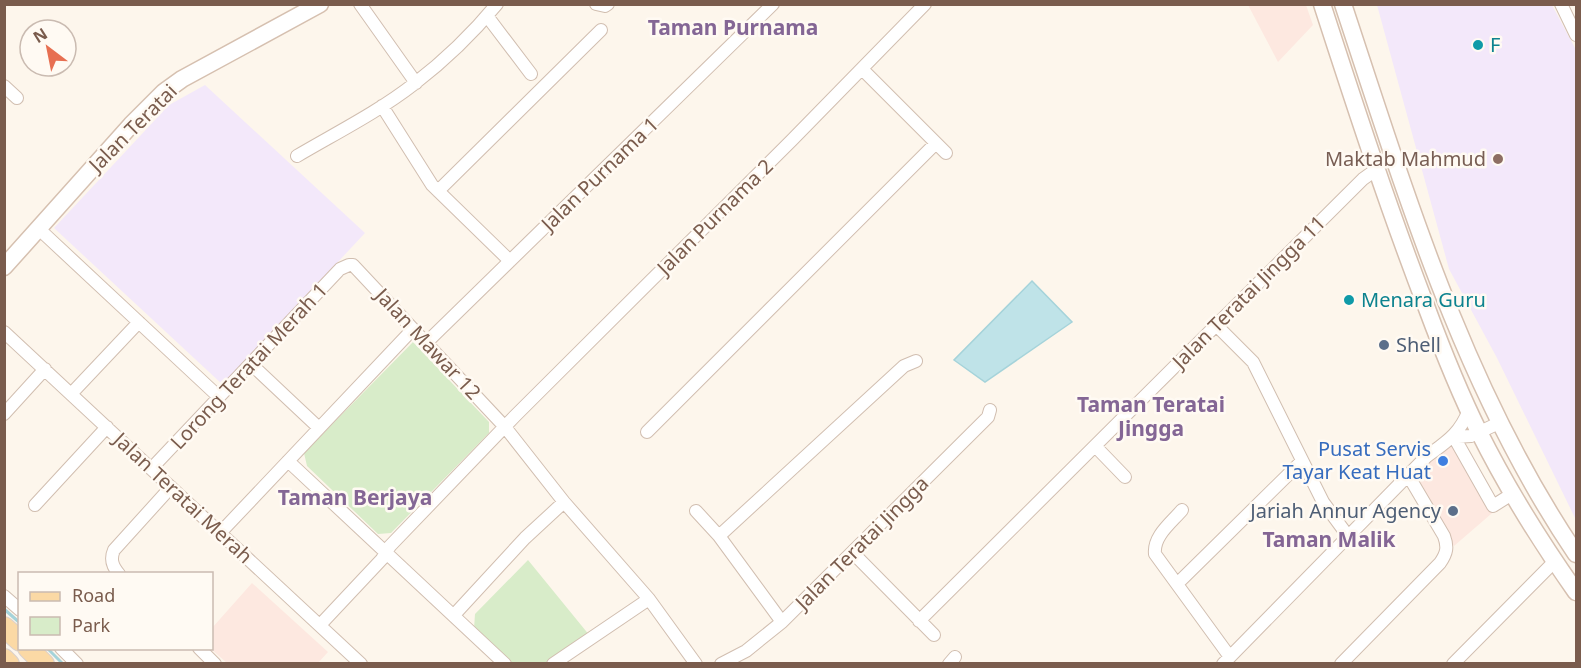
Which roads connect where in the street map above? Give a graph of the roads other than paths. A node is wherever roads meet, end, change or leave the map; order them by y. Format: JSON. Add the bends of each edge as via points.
{"nodes":[{"id":1,"x":320,"y":4,"type":"edge"},
{"id":2,"x":360,"y":4,"type":"edge"},
{"id":3,"x":497,"y":4,"type":"edge"},
{"id":4,"x":596,"y":4,"type":"edge"},
{"id":5,"x":608,"y":4,"type":"edge"},
{"id":6,"x":774,"y":4,"type":"edge"},
{"id":7,"x":925,"y":4,"type":"edge"},
{"id":8,"x":1322,"y":4,"type":"edge"},
{"id":9,"x":1343,"y":4,"type":"edge"},
{"id":10,"x":1561,"y":4,"type":"edge"},
{"id":11,"x":487,"y":16,"type":"junction"},
{"id":12,"x":601,"y":30,"type":"dead end"},
{"id":13,"x":1576,"y":35,"type":"edge"},
{"id":14,"x":862,"y":69,"type":"junction"},
{"id":15,"x":531,"y":74,"type":"dead end"},
{"id":16,"x":416,"y":83,"type":"junction"},
{"id":17,"x":4,"y":86,"type":"edge"},
{"id":18,"x":17,"y":98,"type":"dead end"},
{"id":19,"x":382,"y":106,"type":"junction"},
{"id":20,"x":936,"y":143,"type":"junction"},
{"id":21,"x":946,"y":153,"type":"dead end"},
{"id":22,"x":297,"y":156,"type":"dead end"},
{"id":23,"x":1377,"y":169,"type":"junction"},
{"id":24,"x":438,"y":191,"type":"junction"},
{"id":25,"x":39,"y":229,"type":"junction"},
{"id":26,"x":510,"y":261,"type":"junction"},
{"id":27,"x":348,"y":265,"type":"joint"},
{"id":28,"x":4,"y":267,"type":"edge"},
{"id":29,"x":139,"y":322,"type":"junction"},
{"id":30,"x":1216,"y":325,"type":"junction"},
{"id":31,"x":413,"y":329,"type":"junction"},
{"id":32,"x":4,"y":332,"type":"edge"},
{"id":33,"x":426,"y":343,"type":"junction"},
{"id":34,"x":916,"y":361,"type":"dead end"},
{"id":35,"x":251,"y":364,"type":"junction"},
{"id":36,"x":45,"y":369,"type":"junction"},
{"id":37,"x":71,"y":394,"type":"junction"},
{"id":38,"x":219,"y":397,"type":"junction"},
{"id":39,"x":990,"y":410,"type":"dead end"},
{"id":40,"x":1469,"y":410,"type":"junction"},
{"id":41,"x":4,"y":414,"type":"edge"},
{"id":42,"x":1499,"y":423,"type":"junction"},
{"id":43,"x":107,"y":427,"type":"junction"},
{"id":44,"x":505,"y":427,"type":"junction"},
{"id":45,"x":320,"y":428,"type":"junction"},
{"id":46,"x":647,"y":432,"type":"dead end"},
{"id":47,"x":1479,"y":433,"type":"junction"},
{"id":48,"x":1454,"y":437,"type":"junction"},
{"id":49,"x":1095,"y":446,"type":"junction"},
{"id":50,"x":1302,"y":460,"type":"junction"},
{"id":51,"x":288,"y":461,"type":"junction"},
{"id":52,"x":151,"y":469,"type":"junction"},
{"id":53,"x":1408,"y":475,"type":"junction"},
{"id":54,"x":1125,"y":477,"type":"dead end"},
{"id":55,"x":171,"y":487,"type":"junction"},
{"id":56,"x":1512,"y":494,"type":"junction"},
{"id":57,"x":564,"y":502,"type":"junction"},
{"id":58,"x":35,"y":505,"type":"dead end"},
{"id":59,"x":1182,"y":510,"type":"dead end"},
{"id":60,"x":696,"y":511,"type":"dead end"},
{"id":61,"x":220,"y":533,"type":"junction"},
{"id":62,"x":719,"y":536,"type":"junction"},
{"id":63,"x":1348,"y":536,"type":"junction"},
{"id":64,"x":386,"y":552,"type":"junction"},
{"id":65,"x":853,"y":553,"type":"junction"},
{"id":66,"x":1576,"y":554,"type":"edge"},
{"id":67,"x":1555,"y":561,"type":"junction"},
{"id":68,"x":118,"y":572,"type":"edge"},
{"id":69,"x":1177,"y":584,"type":"junction"},
{"id":70,"x":1576,"y":592,"type":"edge"},
{"id":71,"x":4,"y":596,"type":"edge"},
{"id":72,"x":649,"y":599,"type":"junction"},
{"id":73,"x":18,"y":608,"type":"edge"},
{"id":74,"x":454,"y":615,"type":"junction"},
{"id":75,"x":919,"y":621,"type":"junction"},
{"id":76,"x":782,"y":622,"type":"junction"},
{"id":77,"x":320,"y":625,"type":"junction"},
{"id":78,"x":4,"y":627,"type":"edge"},
{"id":79,"x":934,"y":635,"type":"dead end"},
{"id":80,"x":18,"y":639,"type":"edge"},
{"id":81,"x":30,"y":650,"type":"edge"},
{"id":82,"x":63,"y":650,"type":"edge"},
{"id":83,"x":201,"y":650,"type":"edge"},
{"id":84,"x":4,"y":659,"type":"edge"},
{"id":85,"x":1226,"y":660,"type":"edge"},
{"id":86,"x":9,"y":663,"type":"edge"},
{"id":87,"x":44,"y":663,"type":"edge"},
{"id":88,"x":77,"y":663,"type":"edge"},
{"id":89,"x":215,"y":663,"type":"edge"},
{"id":90,"x":361,"y":663,"type":"edge"},
{"id":91,"x":505,"y":663,"type":"edge"},
{"id":92,"x":553,"y":663,"type":"edge"},
{"id":93,"x":696,"y":663,"type":"edge"},
{"id":94,"x":721,"y":663,"type":"edge"},
{"id":95,"x":1341,"y":663,"type":"edge"},
{"id":96,"x":1453,"y":663,"type":"edge"}],
"edges":[{"from":1,"to":25,"type":"main road","name":"Jalan Teratai","via":[[164,92]]},
{"from":2,"to":16,"type":"street"},
{"from":3,"to":11,"type":"street"},
{"from":4,"to":5,"type":"street"},
{"from":6,"to":26,"type":"street","name":"Jalan Purnama 1"},
{"from":7,"to":14,"type":"street","name":"Jalan Purnama 2"},
{"from":8,"to":23,"type":"main road"},
{"from":9,"to":42,"type":"main road","via":[[1444,299]]},
{"from":10,"to":13,"type":"street"},
{"from":11,"to":15,"type":"street"},
{"from":11,"to":16,"type":"street"},
{"from":12,"to":24,"type":"street"},
{"from":14,"to":20,"type":"street"},
{"from":14,"to":44,"type":"street","name":"Jalan Purnama 2"},
{"from":16,"to":19,"type":"street"},
{"from":17,"to":18,"type":"street"},
{"from":19,"to":22,"type":"street"},
{"from":19,"to":24,"type":"street"},
{"from":20,"to":21,"type":"street"},
{"from":20,"to":46,"type":"street"},
{"from":23,"to":30,"type":"street","name":"Jalan Teratai Jingga 11"},
{"from":23,"to":40,"type":"main road","via":[[1403,248]]},
{"from":24,"to":26,"type":"street"},
{"from":25,"to":28,"type":"main road","name":"Jalan Teratai"},
{"from":25,"to":29,"type":"street"},
{"from":26,"to":33,"type":"street","name":"Jalan Purnama 1"},
{"from":27,"to":31,"type":"street","name":"Jalan Mawar 12","via":[[357,267]]},
{"from":27,"to":35,"type":"street","name":"Lorong Teratai Merah 1"},
{"from":29,"to":37,"type":"street"},
{"from":29,"to":38,"type":"street"},
{"from":30,"to":49,"type":"street","name":"Jalan Teratai Jingga 11"},
{"from":30,"to":50,"type":"street","via":[[1250,359]]},
{"from":31,"to":33,"type":"street","name":"Jalan Mawar 12"},
{"from":31,"to":45,"type":"street"},
{"from":32,"to":36,"type":"street","name":"Jalan Teratai Merah"},
{"from":33,"to":44,"type":"street","name":"Jalan Mawar 12"},
{"from":34,"to":62,"type":"street","via":[[904,366]]},
{"from":35,"to":38,"type":"street","name":"Lorong Teratai Merah 1"},
{"from":35,"to":45,"type":"street"},
{"from":36,"to":37,"type":"street","name":"Jalan Teratai Merah"},
{"from":36,"to":41,"type":"street"},
{"from":37,"to":43,"type":"street","name":"Jalan Teratai Merah"},
{"from":38,"to":52,"type":"street","name":"Lorong Teratai Merah 1"},
{"from":39,"to":65,"type":"street","name":"Jalan Teratai Jingga","via":[[988,417]]},
{"from":40,"to":47,"type":"main road"},
{"from":40,"to":48,"type":"street"},
{"from":42,"to":47,"type":"street"},
{"from":42,"to":66,"type":"main road"},
{"from":43,"to":52,"type":"street","name":"Jalan Teratai Merah"},
{"from":43,"to":58,"type":"street"},
{"from":44,"to":57,"type":"street","name":"Jalan Mawar 12"},
{"from":44,"to":64,"type":"street","name":"Jalan Purnama 2"},
{"from":45,"to":51,"type":"street"},
{"from":47,"to":48,"type":"street"},
{"from":47,"to":56,"type":"main road"},
{"from":48,"to":53,"type":"street"},
{"from":48,"to":56,"type":"street","via":[[1493,506]]},
{"from":49,"to":54,"type":"street"},
{"from":49,"to":75,"type":"street","name":"Jalan Teratai Jingga 11"},
{"from":50,"to":63,"type":"street","via":[[1323,502]]},
{"from":50,"to":69,"type":"street"},
{"from":51,"to":61,"type":"street"},
{"from":51,"to":64,"type":"street"},
{"from":52,"to":55,"type":"street","name":"Jalan Teratai Merah"},
{"from":53,"to":63,"type":"street"},
{"from":53,"to":95,"type":"street","via":[[1444,536],[1445,555]]},
{"from":55,"to":61,"type":"street","name":"Jalan Teratai Merah"},
{"from":55,"to":68,"type":"street","via":[[114,550],[113,565]]},
{"from":56,"to":67,"type":"main road"},
{"from":57,"to":72,"type":"street","name":"Jalan Mawar 12"},
{"from":57,"to":74,"type":"street"},
{"from":59,"to":69,"type":"street","via":[[1154,546],[1155,554]]},
{"from":60,"to":62,"type":"street"},
{"from":61,"to":77,"type":"street","name":"Jalan Teratai Merah"},
{"from":62,"to":76,"type":"street"},
{"from":63,"to":85,"type":"street"},
{"from":64,"to":74,"type":"street"},
{"from":64,"to":77,"type":"street","name":"Jalan Purnama 2"},
{"from":65,"to":75,"type":"street"},
{"from":65,"to":76,"type":"street","name":"Jalan Teratai Jingga"},
{"from":67,"to":70,"type":"main road"},
{"from":67,"to":96,"type":"street"},
{"from":69,"to":85,"type":"street"},
{"from":71,"to":73,"type":"street"},
{"from":72,"to":92,"type":"street"},
{"from":72,"to":93,"type":"street","name":"Jalan Mawar 12"},
{"from":74,"to":91,"type":"street"},
{"from":75,"to":79,"type":"street"},
{"from":76,"to":94,"type":"street","name":"Jalan Teratai Jingga","via":[[746,651]]},
{"from":77,"to":90,"type":"street","name":"Jalan Teratai Merah"},
{"from":78,"to":80,"type":"main road"},
{"from":81,"to":87,"type":"main road"},
{"from":82,"to":88,"type":"street"},
{"from":83,"to":89,"type":"street"},
{"from":84,"to":86,"type":"main road"}]}
